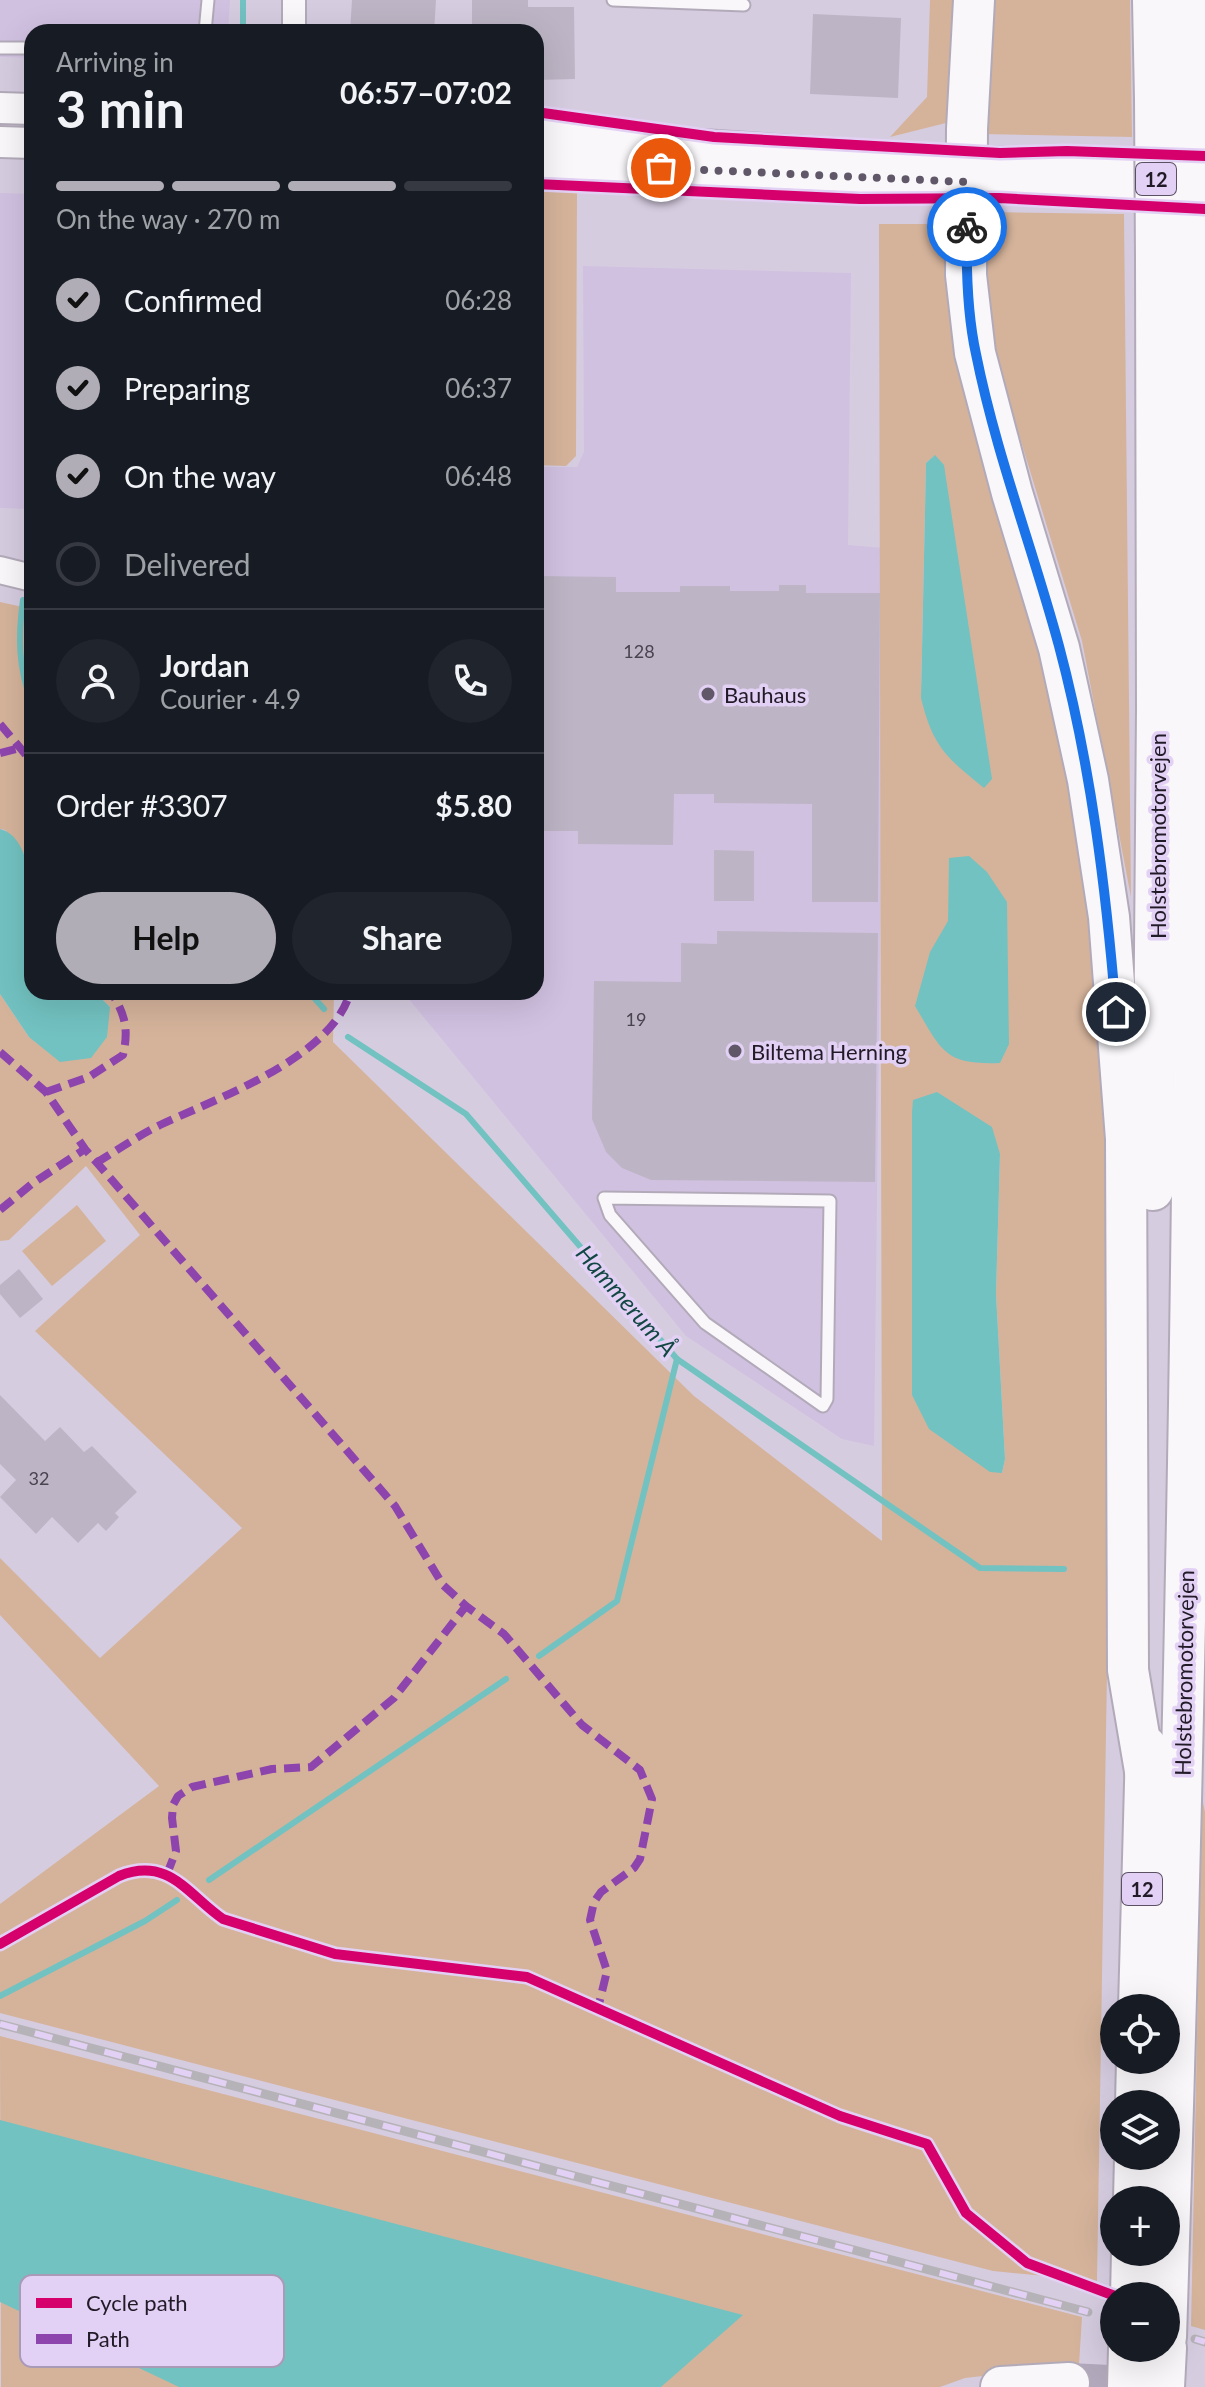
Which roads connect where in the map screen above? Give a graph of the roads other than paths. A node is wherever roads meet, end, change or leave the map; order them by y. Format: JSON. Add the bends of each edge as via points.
{"nodes":[{"id":1,"x":208,"y":0,"type":"edge"},
{"id":2,"x":294,"y":0,"type":"edge"},
{"id":3,"x":613,"y":0,"type":"edge"},
{"id":4,"x":974,"y":0,"type":"edge"},
{"id":5,"x":1153,"y":0,"type":"edge"},
{"id":6,"x":1189,"y":0,"type":"edge"},
{"id":7,"x":744,"y":5,"type":"dead end"},
{"id":8,"x":206,"y":24,"type":"edge"},
{"id":9,"x":294,"y":24,"type":"edge"},
{"id":10,"x":0,"y":48,"type":"edge"},
{"id":11,"x":24,"y":48,"type":"edge"},
{"id":12,"x":1173,"y":99,"type":"junction"},
{"id":13,"x":0,"y":108,"type":"edge"},
{"id":14,"x":24,"y":109,"type":"edge"},
{"id":15,"x":544,"y":135,"type":"edge"},
{"id":16,"x":0,"y":142,"type":"edge"},
{"id":17,"x":24,"y":143,"type":"edge"},
{"id":18,"x":544,"y":162,"type":"edge"},
{"id":19,"x":967,"y":171,"type":"junction"},
{"id":20,"x":1205,"y":171,"type":"edge"},
{"id":21,"x":1205,"y":194,"type":"edge"},
{"id":22,"x":1174,"y":258,"type":"junction"},
{"id":23,"x":1205,"y":470,"type":"edge"},
{"id":24,"x":1195,"y":534,"type":"junction"},
{"id":25,"x":0,"y":570,"type":"edge"},
{"id":26,"x":24,"y":576,"type":"edge"},
{"id":27,"x":1192,"y":1049,"type":"junction"},
{"id":28,"x":1205,"y":1150,"type":"edge"},
{"id":29,"x":604,"y":1198,"type":"joint"},
{"id":30,"x":1145,"y":1771,"type":"junction"},
{"id":31,"x":1139,"y":1994,"type":"edge"},
{"id":32,"x":1168,"y":2282,"type":"edge"},
{"id":33,"x":1129,"y":2362,"type":"edge"},
{"id":34,"x":1165,"y":2362,"type":"edge"},
{"id":35,"x":1069,"y":2383,"type":"dead end"},
{"id":36,"x":1001,"y":2387,"type":"edge"},
{"id":37,"x":1128,"y":2387,"type":"edge"},
{"id":38,"x":1164,"y":2387,"type":"edge"}],
"edges":[{"from":1,"to":8,"type":"lane"},
{"from":2,"to":9,"type":"street"},
{"from":3,"to":7,"type":"lane"},
{"from":4,"to":19,"type":"highway"},
{"from":5,"to":12,"type":"highway","name":"Holstebromotorvejen","number":"12"},
{"from":6,"to":12,"type":"highway","name":"Holstebromotorvejen","number":"12"},
{"from":10,"to":11,"type":"lane"},
{"from":12,"to":22,"type":"highway","name":"Holstebromotorvejen","number":"12","bridge":true},
{"from":13,"to":14,"type":"main road"},
{"from":15,"to":19,"type":"main road"},
{"from":16,"to":17,"type":"main road"},
{"from":18,"to":19,"type":"main road"},
{"from":19,"to":20,"type":"main road"},
{"from":19,"to":21,"type":"main road"},
{"from":19,"to":30,"type":"highway","via":[[966,275],[975,353],[1059,648],[1088,780],[1109,917],[1126,1139],[1128,1670]]},
{"from":22,"to":24,"type":"highway","name":"Holstebromotorvejen","number":"12"},
{"from":22,"to":30,"type":"highway","name":"Holstebromotorvejen","number":"12"},
{"from":23,"to":24,"type":"highway"},
{"from":24,"to":27,"type":"highway","name":"Holstebromotorvejen","number":"12"},
{"from":25,"to":26,"type":"street"},
{"from":27,"to":28,"type":"highway"},
{"from":27,"to":32,"type":"highway","name":"Holstebromotorvejen","number":"12","via":[[1181,1872]]},
{"from":29,"to":29,"type":"lane","via":[[830,1201],[823,1406],[705,1323],[610,1215]]},
{"from":30,"to":31,"type":"highway","name":"Holstebromotorvejen","number":"12"},
{"from":33,"to":37,"type":"highway"},
{"from":34,"to":38,"type":"highway"},
{"from":35,"to":36,"type":"highway"}]}
